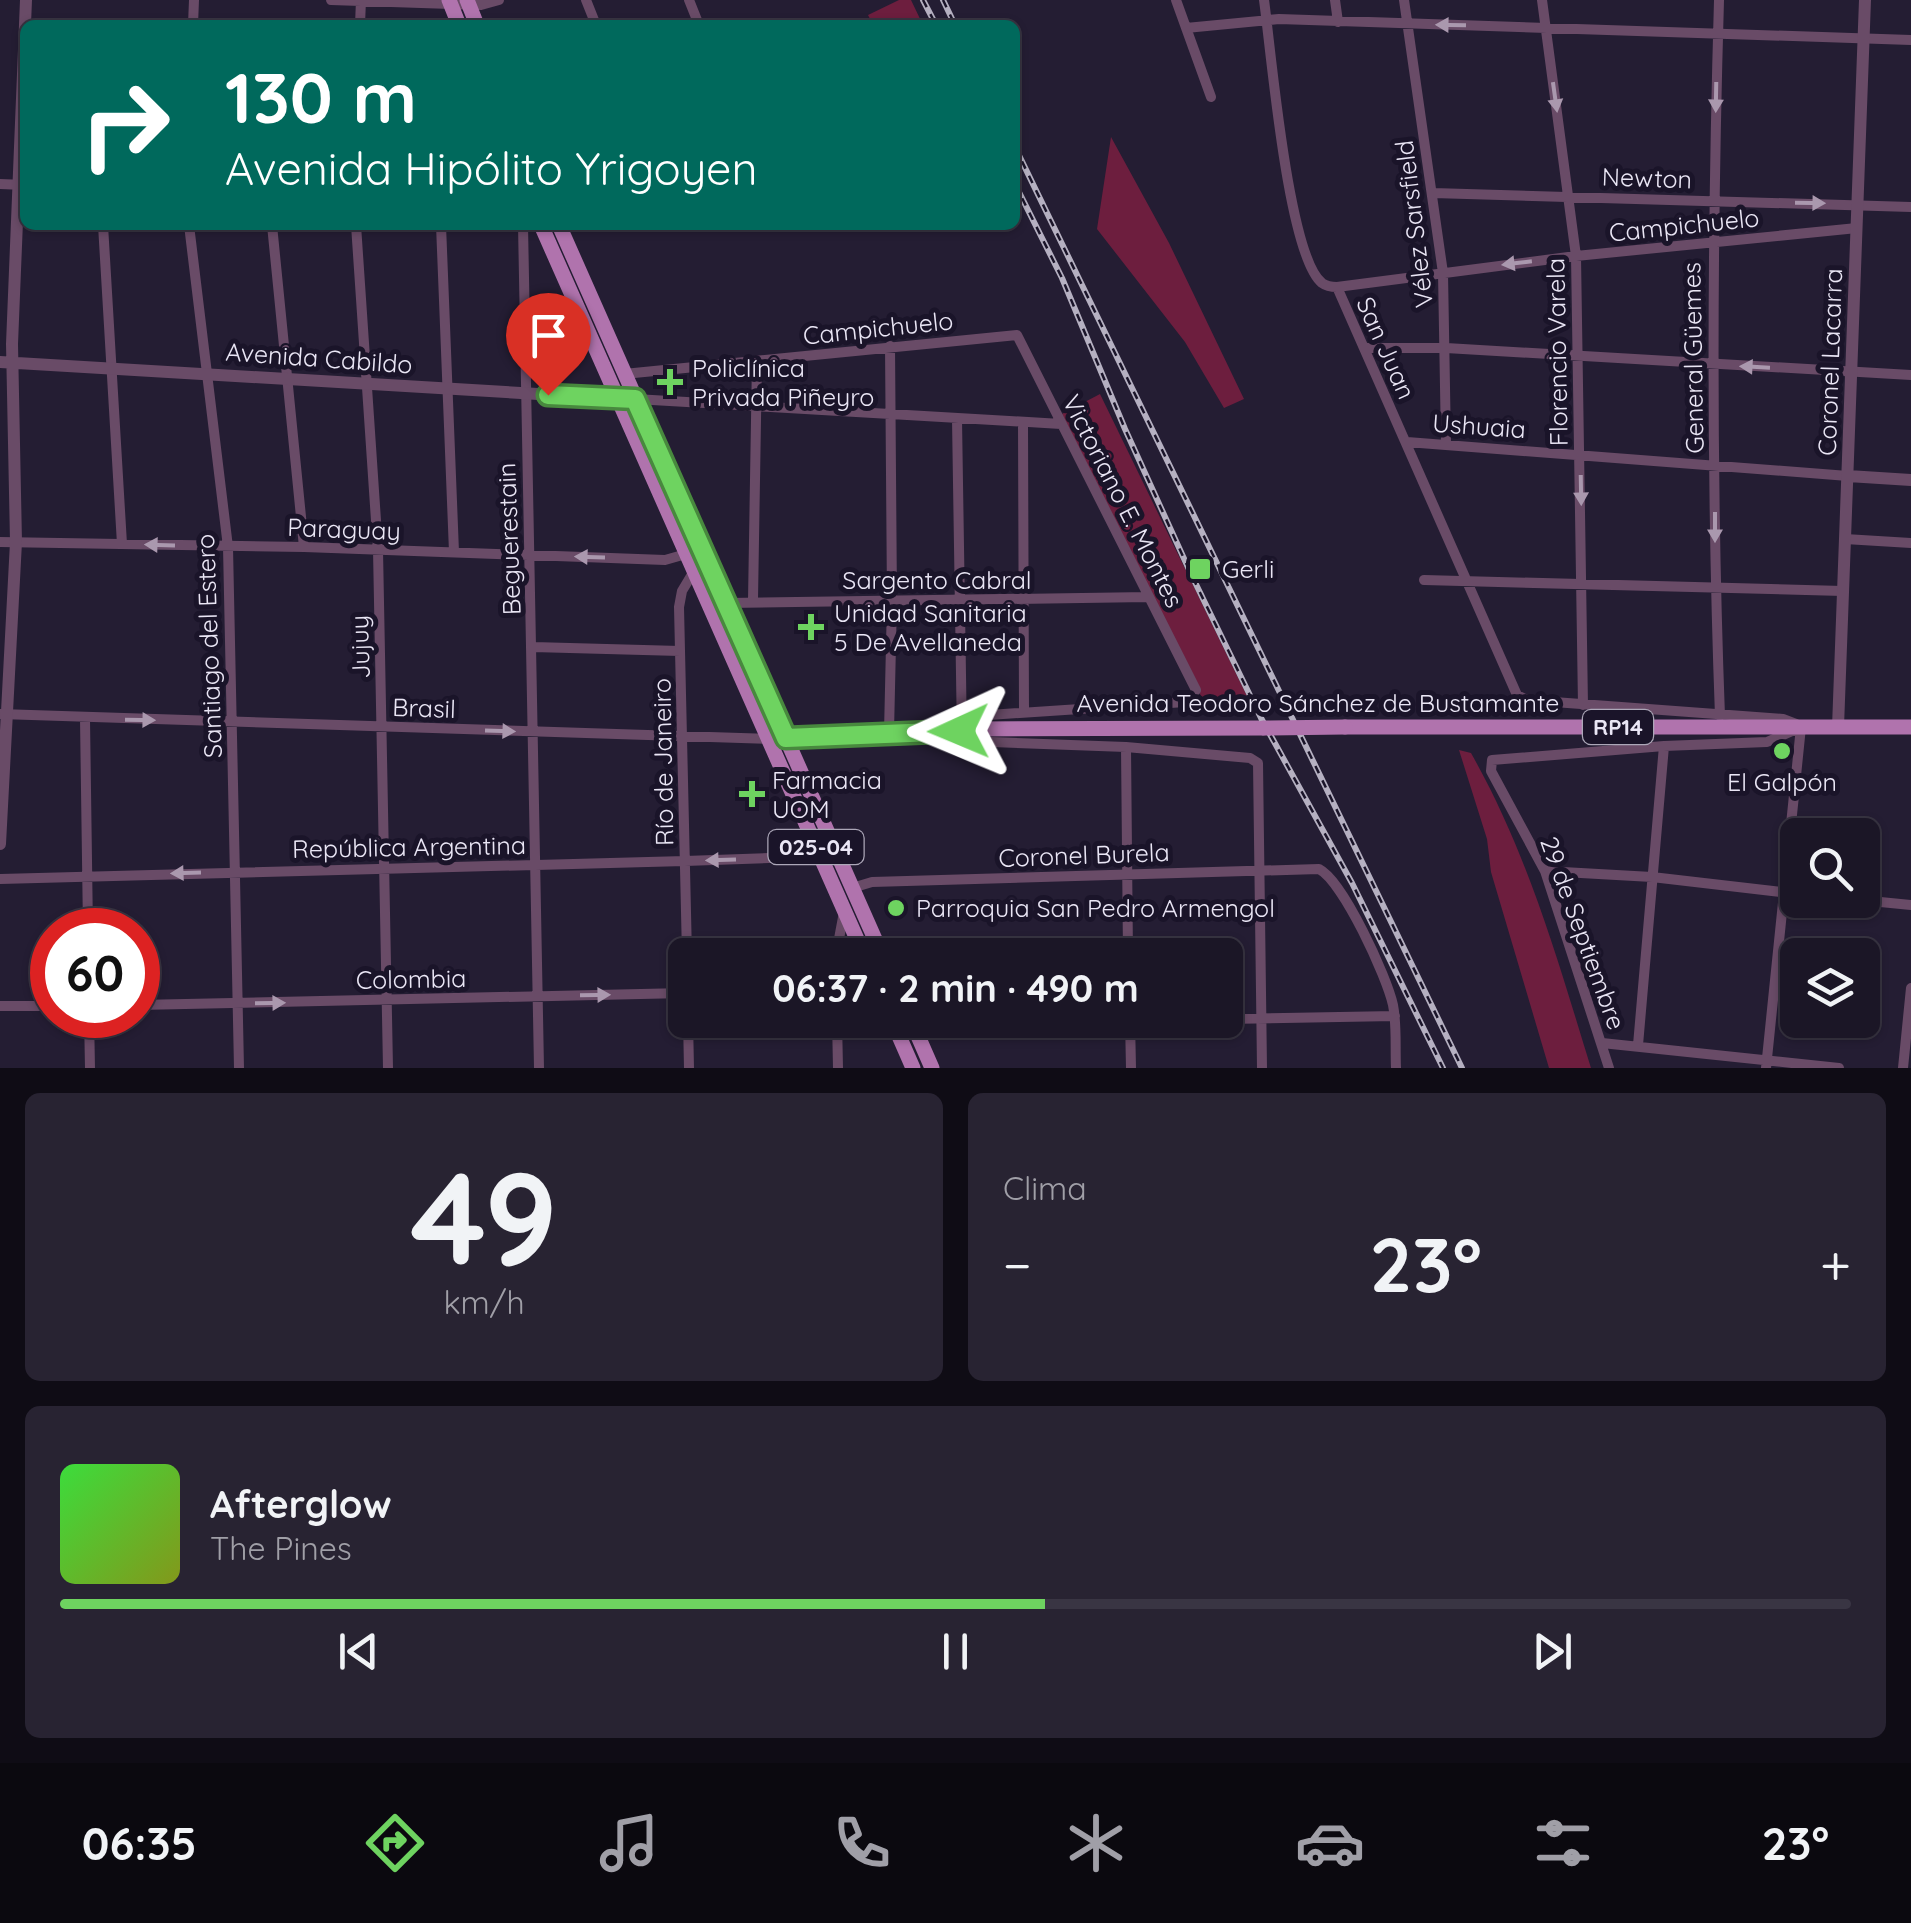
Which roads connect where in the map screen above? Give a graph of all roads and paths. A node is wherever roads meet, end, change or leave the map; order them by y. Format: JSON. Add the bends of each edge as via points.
{"nodes":[{"id":1,"x":331,"y":0,"type":"edge"},
{"id":2,"x":361,"y":0,"type":"edge"},
{"id":3,"x":499,"y":0,"type":"edge"},
{"id":4,"x":1176,"y":0,"type":"edge"},
{"id":5,"x":1264,"y":0,"type":"edge"},
{"id":6,"x":1335,"y":0,"type":"edge"},
{"id":7,"x":1404,"y":0,"type":"edge"},
{"id":8,"x":1542,"y":0,"type":"edge"},
{"id":9,"x":1719,"y":0,"type":"edge"},
{"id":10,"x":1865,"y":0,"type":"edge"},
{"id":11,"x":459,"y":2,"type":"edge"},
{"id":12,"x":1267,"y":20,"type":"junction"},
{"id":13,"x":1338,"y":22,"type":"junction"},
{"id":14,"x":1407,"y":24,"type":"junction"},
{"id":15,"x":1546,"y":26,"type":"junction"},
{"id":16,"x":1186,"y":28,"type":"junction"},
{"id":17,"x":1718,"y":32,"type":"junction"},
{"id":18,"x":1863,"y":38,"type":"junction"},
{"id":19,"x":1911,"y":40,"type":"edge"},
{"id":20,"x":1212,"y":97,"type":"dead end"},
{"id":21,"x":1433,"y":193,"type":"junction"},
{"id":22,"x":1568,"y":195,"type":"junction"},
{"id":23,"x":20,"y":197,"type":"edge"},
{"id":24,"x":1714,"y":201,"type":"junction"},
{"id":25,"x":1859,"y":204,"type":"junction"},
{"id":26,"x":1911,"y":207,"type":"edge"},
{"id":27,"x":1858,"y":228,"type":"junction"},
{"id":28,"x":103,"y":230,"type":"edge"},
{"id":29,"x":191,"y":230,"type":"edge"},
{"id":30,"x":272,"y":230,"type":"edge"},
{"id":31,"x":356,"y":230,"type":"edge"},
{"id":32,"x":440,"y":230,"type":"edge"},
{"id":33,"x":523,"y":230,"type":"edge"},
{"id":34,"x":543,"y":230,"type":"edge"},
{"id":35,"x":561,"y":230,"type":"edge"},
{"id":36,"x":1712,"y":243,"type":"junction"},
{"id":37,"x":1576,"y":256,"type":"junction"},
{"id":38,"x":1443,"y":273,"type":"junction"},
{"id":39,"x":1337,"y":288,"type":"junction"},
{"id":40,"x":1017,"y":335,"type":"joint"},
{"id":41,"x":890,"y":346,"type":"junction"},
{"id":42,"x":1366,"y":348,"type":"junction"},
{"id":43,"x":1446,"y":348,"type":"junction"},
{"id":44,"x":1579,"y":356,"type":"junction"},
{"id":45,"x":757,"y":360,"type":"junction"},
{"id":46,"x":6,"y":362,"type":"edge"},
{"id":47,"x":1713,"y":364,"type":"junction"},
{"id":48,"x":112,"y":368,"type":"junction"},
{"id":49,"x":1852,"y":372,"type":"junction"},
{"id":50,"x":206,"y":374,"type":"junction"},
{"id":51,"x":624,"y":374,"type":"junction"},
{"id":52,"x":1911,"y":375,"type":"edge"},
{"id":53,"x":287,"y":380,"type":"junction"},
{"id":54,"x":366,"y":384,"type":"junction"},
{"id":55,"x":447,"y":389,"type":"junction"},
{"id":56,"x":524,"y":394,"type":"junction"},
{"id":57,"x":616,"y":398,"type":"junction"},
{"id":58,"x":635,"y":399,"type":"junction"},
{"id":59,"x":757,"y":407,"type":"junction"},
{"id":60,"x":891,"y":415,"type":"junction"},
{"id":61,"x":957,"y":419,"type":"junction"},
{"id":62,"x":1023,"y":423,"type":"junction"},
{"id":63,"x":1061,"y":424,"type":"junction"},
{"id":64,"x":1407,"y":442,"type":"junction"},
{"id":65,"x":1446,"y":444,"type":"junction"},
{"id":66,"x":1580,"y":453,"type":"junction"},
{"id":67,"x":1715,"y":464,"type":"junction"},
{"id":68,"x":1848,"y":476,"type":"junction"},
{"id":69,"x":1911,"y":480,"type":"edge"},
{"id":70,"x":1844,"y":540,"type":"junction"},
{"id":71,"x":0,"y":542,"type":"edge"},
{"id":72,"x":16,"y":542,"type":"junction"},
{"id":73,"x":1911,"y":543,"type":"edge"},
{"id":74,"x":122,"y":544,"type":"junction"},
{"id":75,"x":304,"y":547,"type":"junction"},
{"id":76,"x":228,"y":548,"type":"junction"},
{"id":77,"x":378,"y":550,"type":"junction"},
{"id":78,"x":454,"y":552,"type":"junction"},
{"id":79,"x":686,"y":554,"type":"junction"},
{"id":80,"x":529,"y":555,"type":"junction"},
{"id":81,"x":694,"y":571,"type":"junction"},
{"id":82,"x":1424,"y":580,"type":"dead end"},
{"id":83,"x":1467,"y":581,"type":"junction"},
{"id":84,"x":1583,"y":584,"type":"junction"},
{"id":85,"x":1715,"y":588,"type":"junction"},
{"id":86,"x":1843,"y":591,"type":"junction"},
{"id":87,"x":1148,"y":597,"type":"junction"},
{"id":88,"x":753,"y":600,"type":"junction"},
{"id":89,"x":1026,"y":600,"type":"junction"},
{"id":90,"x":892,"y":601,"type":"junction"},
{"id":91,"x":958,"y":601,"type":"junction"},
{"id":92,"x":726,"y":603,"type":"junction"},
{"id":93,"x":533,"y":648,"type":"junction"},
{"id":94,"x":680,"y":651,"type":"junction"},
{"id":95,"x":1583,"y":705,"type":"junction"},
{"id":96,"x":1024,"y":712,"type":"junction"},
{"id":97,"x":4,"y":714,"type":"edge"},
{"id":98,"x":1720,"y":716,"type":"junction"},
{"id":99,"x":85,"y":718,"type":"junction"},
{"id":100,"x":232,"y":722,"type":"junction"},
{"id":101,"x":959,"y":724,"type":"junction"},
{"id":102,"x":382,"y":727,"type":"junction"},
{"id":103,"x":1801,"y":727,"type":"junction"},
{"id":104,"x":1838,"y":727,"type":"junction"},
{"id":105,"x":1911,"y":727,"type":"edge"},
{"id":106,"x":532,"y":732,"type":"junction"},
{"id":107,"x":889,"y":732,"type":"junction"},
{"id":108,"x":682,"y":736,"type":"junction"},
{"id":109,"x":777,"y":739,"type":"junction"},
{"id":110,"x":1664,"y":746,"type":"junction"},
{"id":111,"x":1126,"y":747,"type":"junction"},
{"id":112,"x":1792,"y":818,"type":"edge"},
{"id":113,"x":0,"y":844,"type":"edge"},
{"id":114,"x":818,"y":850,"type":"junction"},
{"id":115,"x":685,"y":862,"type":"junction"},
{"id":116,"x":535,"y":864,"type":"junction"},
{"id":117,"x":386,"y":867,"type":"junction"},
{"id":118,"x":1261,"y":870,"type":"junction"},
{"id":119,"x":235,"y":871,"type":"junction"},
{"id":120,"x":1545,"y":871,"type":"junction"},
{"id":121,"x":1126,"y":874,"type":"junction"},
{"id":122,"x":88,"y":876,"type":"junction"},
{"id":123,"x":1652,"y":878,"type":"junction"},
{"id":124,"x":0,"y":879,"type":"edge"},
{"id":125,"x":852,"y":888,"type":"junction"},
{"id":126,"x":1780,"y":893,"type":"edge"},
{"id":127,"x":1880,"y":902,"type":"edge"},
{"id":128,"x":1911,"y":905,"type":"edge"},
{"id":129,"x":88,"y":908,"type":"edge"},
{"id":130,"x":844,"y":910,"type":"junction"},
{"id":131,"x":1782,"y":918,"type":"edge"},
{"id":132,"x":687,"y":938,"type":"edge"},
{"id":133,"x":839,"y":938,"type":"edge"},
{"id":134,"x":856,"y":938,"type":"edge"},
{"id":135,"x":874,"y":938,"type":"edge"},
{"id":136,"x":1128,"y":938,"type":"edge"},
{"id":137,"x":1911,"y":988,"type":"edge"},
{"id":138,"x":668,"y":993,"type":"edge"},
{"id":139,"x":537,"y":996,"type":"junction"},
{"id":140,"x":386,"y":1000,"type":"junction"},
{"id":141,"x":238,"y":1004,"type":"junction"},
{"id":142,"x":0,"y":1006,"type":"edge"},
{"id":143,"x":30,"y":1006,"type":"edge"},
{"id":144,"x":160,"y":1006,"type":"edge"},
{"id":145,"x":1395,"y":1016,"type":"junction"},
{"id":146,"x":1243,"y":1018,"type":"edge"},
{"id":147,"x":1262,"y":1018,"type":"junction"},
{"id":148,"x":89,"y":1038,"type":"edge"},
{"id":149,"x":688,"y":1038,"type":"edge"},
{"id":150,"x":837,"y":1038,"type":"edge"},
{"id":151,"x":900,"y":1038,"type":"edge"},
{"id":152,"x":919,"y":1038,"type":"edge"},
{"id":153,"x":1128,"y":1038,"type":"edge"},
{"id":154,"x":1602,"y":1042,"type":"junction"},
{"id":155,"x":1638,"y":1045,"type":"junction"},
{"id":156,"x":1767,"y":1064,"type":"edge"},
{"id":157,"x":90,"y":1068,"type":"edge"},
{"id":158,"x":239,"y":1068,"type":"edge"},
{"id":159,"x":388,"y":1068,"type":"edge"},
{"id":160,"x":539,"y":1068,"type":"edge"},
{"id":161,"x":689,"y":1068,"type":"edge"},
{"id":162,"x":838,"y":1068,"type":"edge"},
{"id":163,"x":913,"y":1068,"type":"edge"},
{"id":164,"x":932,"y":1068,"type":"edge"},
{"id":165,"x":1130,"y":1068,"type":"edge"},
{"id":166,"x":1262,"y":1068,"type":"edge"},
{"id":167,"x":1396,"y":1068,"type":"edge"},
{"id":168,"x":1609,"y":1068,"type":"edge"},
{"id":169,"x":1838,"y":1068,"type":"edge"},
{"id":170,"x":1902,"y":1068,"type":"edge"}],
"edges":[{"from":1,"to":2,"type":"street"},
{"from":2,"to":11,"type":"street"},
{"from":3,"to":11,"type":"street"},
{"from":4,"to":16,"type":"street"},
{"from":5,"to":12,"type":"street","name":"San Juan"},
{"from":6,"to":13,"type":"street"},
{"from":7,"to":14,"type":"street","name":"Vélez Sarsfield"},
{"from":8,"to":15,"type":"street","name":"Florencio Varela"},
{"from":9,"to":17,"type":"street","name":"General Güemes"},
{"from":10,"to":18,"type":"street","name":"Coronel Lacarra"},
{"from":12,"to":13,"type":"street"},
{"from":12,"to":16,"type":"street"},
{"from":12,"to":39,"type":"street","name":"San Juan","via":[[1294,220],[1318,278]]},
{"from":13,"to":14,"type":"street"},
{"from":15,"to":14,"type":"street","one_way":true},
{"from":14,"to":21,"type":"street","name":"Vélez Sarsfield"},
{"from":15,"to":17,"type":"street"},
{"from":15,"to":22,"type":"street","name":"Florencio Varela","one_way":true},
{"from":16,"to":20,"type":"street"},
{"from":17,"to":18,"type":"street"},
{"from":17,"to":24,"type":"street","name":"General Güemes","one_way":true},
{"from":18,"to":19,"type":"street"},
{"from":18,"to":25,"type":"street","name":"Coronel Lacarra"},
{"from":21,"to":22,"type":"street","name":"Newton"},
{"from":21,"to":38,"type":"street","name":"Vélez Sarsfield"},
{"from":22,"to":24,"type":"street","name":"Newton"},
{"from":22,"to":37,"type":"street","name":"Florencio Varela"},
{"from":23,"to":46,"type":"street"},
{"from":24,"to":25,"type":"street","name":"Newton","one_way":true},
{"from":24,"to":36,"type":"street","name":"General Güemes"},
{"from":25,"to":26,"type":"street"},
{"from":25,"to":27,"type":"street","name":"Coronel Lacarra"},
{"from":27,"to":36,"type":"street","name":"Campichuelo"},
{"from":27,"to":49,"type":"street","name":"Coronel Lacarra"},
{"from":28,"to":48,"type":"street"},
{"from":29,"to":50,"type":"street","name":"Santiago del Estero"},
{"from":30,"to":53,"type":"street"},
{"from":31,"to":54,"type":"street","name":"Jujuy"},
{"from":32,"to":55,"type":"street"},
{"from":33,"to":56,"type":"street","name":"Beguerestain"},
{"from":34,"to":57,"type":"main road"},
{"from":35,"to":51,"type":"main road"},
{"from":36,"to":37,"type":"street","name":"Campichuelo"},
{"from":36,"to":47,"type":"street","name":"General Güemes"},
{"from":37,"to":38,"type":"street","name":"Campichuelo","one_way":true},
{"from":37,"to":44,"type":"street","name":"Florencio Varela"},
{"from":38,"to":39,"type":"street","name":"Campichuelo"},
{"from":38,"to":43,"type":"street","name":"Vélez Sarsfield"},
{"from":39,"to":42,"type":"street","name":"San Juan"},
{"from":40,"to":41,"type":"street","name":"Campichuelo"},
{"from":40,"to":63,"type":"street","name":"Victoriano E. Montes"},
{"from":41,"to":45,"type":"street","name":"Campichuelo"},
{"from":41,"to":60,"type":"street"},
{"from":42,"to":43,"type":"street"},
{"from":42,"to":64,"type":"street","name":"San Juan"},
{"from":43,"to":44,"type":"street"},
{"from":43,"to":65,"type":"street","name":"Vélez Sarsfield"},
{"from":44,"to":47,"type":"street"},
{"from":44,"to":66,"type":"street","name":"Florencio Varela"},
{"from":45,"to":51,"type":"street","name":"Campichuelo"},
{"from":45,"to":59,"type":"street"},
{"from":46,"to":48,"type":"street","name":"Avenida Cabildo"},
{"from":46,"to":72,"type":"street"},
{"from":49,"to":47,"type":"street","one_way":true},
{"from":47,"to":67,"type":"street","name":"General Güemes"},
{"from":48,"to":50,"type":"street","name":"Avenida Cabildo"},
{"from":48,"to":74,"type":"street"},
{"from":49,"to":52,"type":"street"},
{"from":49,"to":68,"type":"street","name":"Coronel Lacarra"},
{"from":50,"to":53,"type":"street","name":"Avenida Cabildo"},
{"from":50,"to":76,"type":"street","name":"Santiago del Estero"},
{"from":51,"to":58,"type":"main road"},
{"from":53,"to":54,"type":"street","name":"Avenida Cabildo"},
{"from":53,"to":75,"type":"street"},
{"from":54,"to":55,"type":"street","name":"Avenida Cabildo"},
{"from":54,"to":77,"type":"street","name":"Jujuy"},
{"from":55,"to":56,"type":"street","name":"Avenida Cabildo"},
{"from":55,"to":78,"type":"street"},
{"from":56,"to":57,"type":"street","name":"Avenida Cabildo"},
{"from":56,"to":80,"type":"street","name":"Beguerestain"},
{"from":57,"to":58,"type":"street","name":"Avenida Cabildo"},
{"from":57,"to":79,"type":"main road"},
{"from":58,"to":59,"type":"street"},
{"from":58,"to":92,"type":"main road"},
{"from":59,"to":60,"type":"street"},
{"from":59,"to":88,"type":"street"},
{"from":60,"to":61,"type":"street"},
{"from":60,"to":90,"type":"street"},
{"from":61,"to":62,"type":"street"},
{"from":61,"to":91,"type":"street"},
{"from":62,"to":63,"type":"street"},
{"from":62,"to":89,"type":"street"},
{"from":63,"to":87,"type":"street","name":"Victoriano E. Montes"},
{"from":64,"to":65,"type":"street","name":"Ushuaia"},
{"from":64,"to":83,"type":"street","name":"San Juan"},
{"from":65,"to":66,"type":"street","name":"Ushuaia"},
{"from":66,"to":67,"type":"street","name":"Ushuaia"},
{"from":66,"to":84,"type":"street","name":"Florencio Varela","one_way":true},
{"from":67,"to":68,"type":"street","name":"Ushuaia"},
{"from":67,"to":85,"type":"street","name":"General Güemes","one_way":true},
{"from":68,"to":69,"type":"street"},
{"from":68,"to":70,"type":"street","name":"Coronel Lacarra"},
{"from":70,"to":73,"type":"street"},
{"from":70,"to":86,"type":"street","name":"Coronel Lacarra"},
{"from":71,"to":72,"type":"street","name":"Paraguay"},
{"from":72,"to":74,"type":"street","name":"Paraguay"},
{"from":72,"to":97,"type":"street"},
{"from":76,"to":74,"type":"street","name":"Paraguay","one_way":true},
{"from":75,"to":76,"type":"street","name":"Paraguay"},
{"from":75,"to":77,"type":"street","name":"Paraguay"},
{"from":76,"to":100,"type":"street","name":"Santiago del Estero"},
{"from":77,"to":78,"type":"street","name":"Paraguay"},
{"from":77,"to":102,"type":"street","name":"Jujuy"},
{"from":78,"to":80,"type":"street","name":"Paraguay"},
{"from":79,"to":80,"type":"street","name":"Paraguay","one_way":true,"via":[[664,560]]},
{"from":79,"to":81,"type":"main road"},
{"from":80,"to":93,"type":"street","name":"Beguerestain"},
{"from":81,"to":94,"type":"street","name":"Río de Janeiro","via":[[679,606]]},
{"from":81,"to":109,"type":"main road"},
{"from":82,"to":83,"type":"street"},
{"from":83,"to":84,"type":"street"},
{"from":83,"to":95,"type":"street","name":"San Juan","via":[[1517,695]]},
{"from":84,"to":85,"type":"street"},
{"from":84,"to":95,"type":"street","name":"Florencio Varela"},
{"from":85,"to":86,"type":"street"},
{"from":85,"to":98,"type":"street","name":"General Güemes"},
{"from":86,"to":104,"type":"street","name":"Coronel Lacarra"},
{"from":87,"to":89,"type":"street","name":"Sargento Cabral"},
{"from":87,"to":96,"type":"street","name":"Victoriano E. Montes","via":[[1195,684],[1194,696],[1184,702]]},
{"from":88,"to":90,"type":"street","name":"Sargento Cabral"},
{"from":88,"to":92,"type":"street","name":"Sargento Cabral"},
{"from":89,"to":91,"type":"street","name":"Sargento Cabral"},
{"from":89,"to":96,"type":"street"},
{"from":90,"to":91,"type":"street","name":"Sargento Cabral"},
{"from":90,"to":107,"type":"street"},
{"from":91,"to":101,"type":"street"},
{"from":92,"to":109,"type":"main road"},
{"from":93,"to":94,"type":"street"},
{"from":93,"to":106,"type":"street","name":"Beguerestain"},
{"from":94,"to":108,"type":"street","name":"Río de Janeiro"},
{"from":95,"to":98,"type":"street"},
{"from":96,"to":101,"type":"street"},
{"from":97,"to":99,"type":"street","name":"Brasil"},
{"from":97,"to":113,"type":"street"},
{"from":98,"to":103,"type":"street","via":[[1782,719]]},
{"from":99,"to":100,"type":"street","name":"Brasil","one_way":true},
{"from":99,"to":122,"type":"street"},
{"from":100,"to":102,"type":"street","name":"Brasil"},
{"from":100,"to":119,"type":"street","name":"Santiago del Estero"},
{"from":101,"to":103,"type":"main road","name":"Avenida Teodoro Sánchez de Bustamante","number":"RP14","bridge":true},
{"from":101,"to":107,"type":"main road","name":"Avenida Teodoro Sánchez de Bustamante","number":"RP14"},
{"from":101,"to":111,"type":"street","via":[[965,741]]},
{"from":102,"to":106,"type":"street","name":"Brasil","one_way":true},
{"from":102,"to":117,"type":"street","name":"Jujuy"},
{"from":103,"to":104,"type":"main road","name":"Avenida Teodoro Sánchez de Bustamante","number":"RP14"},
{"from":103,"to":110,"type":"street","via":[[1767,742]]},
{"from":103,"to":112,"type":"street"},
{"from":104,"to":105,"type":"main road","name":"Avenida Teodoro Sánchez de Bustamante","number":"RP14"},
{"from":106,"to":108,"type":"street","name":"Brasil"},
{"from":106,"to":116,"type":"street","name":"Beguerestain"},
{"from":107,"to":109,"type":"main road","name":"Avenida Teodoro Sánchez de Bustamante","number":"RP14"},
{"from":108,"to":109,"type":"street","name":"Brasil"},
{"from":108,"to":115,"type":"street","name":"Río de Janeiro"},
{"from":109,"to":114,"type":"main road","number":"025-04"},
{"from":109,"to":125,"type":"main road","number":"025-04"},
{"from":110,"to":120,"type":"street","name":"29 de Septiembre","via":[[1492,760]]},
{"from":110,"to":123,"type":"street"},
{"from":111,"to":118,"type":"street","via":[[1254,759],[1260,768]]},
{"from":111,"to":121,"type":"street"},
{"from":114,"to":115,"type":"street","name":"República Argentina","one_way":true},
{"from":114,"to":130,"type":"main road","number":"025-04"},
{"from":115,"to":116,"type":"street","name":"República Argentina"},
{"from":115,"to":132,"type":"street","name":"Río de Janeiro"},
{"from":116,"to":117,"type":"street","name":"República Argentina"},
{"from":116,"to":139,"type":"street","name":"Beguerestain"},
{"from":117,"to":119,"type":"street","name":"República Argentina"},
{"from":117,"to":140,"type":"street","name":"Jujuy"},
{"from":118,"to":121,"type":"street","name":"Coronel Burela"},
{"from":118,"to":145,"type":"street","name":"Coronel Burela","via":[[1319,869],[1338,885],[1389,988]]},
{"from":118,"to":147,"type":"street"},
{"from":119,"to":122,"type":"street","name":"República Argentina","one_way":true},
{"from":119,"to":141,"type":"street","name":"Santiago del Estero"},
{"from":120,"to":123,"type":"street"},
{"from":120,"to":154,"type":"street","name":"29 de Septiembre"},
{"from":121,"to":125,"type":"street","name":"Coronel Burela"},
{"from":121,"to":136,"type":"street"},
{"from":122,"to":124,"type":"street","name":"República Argentina"},
{"from":122,"to":129,"type":"street"},
{"from":123,"to":126,"type":"street"},
{"from":123,"to":155,"type":"street"},
{"from":125,"to":135,"type":"main road","number":"025-04"},
{"from":127,"to":128,"type":"street"},
{"from":130,"to":133,"type":"street"},
{"from":130,"to":134,"type":"main road","number":"025-04"},
{"from":131,"to":156,"type":"street"},
{"from":137,"to":170,"type":"street"},
{"from":139,"to":138,"type":"street","name":"Colombia","one_way":true},
{"from":139,"to":140,"type":"street","name":"Colombia"},
{"from":139,"to":160,"type":"street","name":"Beguerestain"},
{"from":141,"to":140,"type":"street","name":"Colombia","one_way":true},
{"from":140,"to":159,"type":"street","name":"Jujuy"},
{"from":141,"to":144,"type":"street","name":"Colombia"},
{"from":141,"to":158,"type":"street","name":"Santiago del Estero"},
{"from":142,"to":143,"type":"street"},
{"from":145,"to":147,"type":"street"},
{"from":145,"to":167,"type":"street"},
{"from":146,"to":147,"type":"street"},
{"from":147,"to":166,"type":"street"},
{"from":148,"to":157,"type":"street"},
{"from":149,"to":161,"type":"street"},
{"from":150,"to":162,"type":"street"},
{"from":151,"to":163,"type":"main road"},
{"from":152,"to":164,"type":"main road"},
{"from":153,"to":165,"type":"street"},
{"from":154,"to":155,"type":"street"},
{"from":154,"to":168,"type":"street","name":"29 de Septiembre"},
{"from":155,"to":156,"type":"street"},
{"from":156,"to":169,"type":"street"}]}
